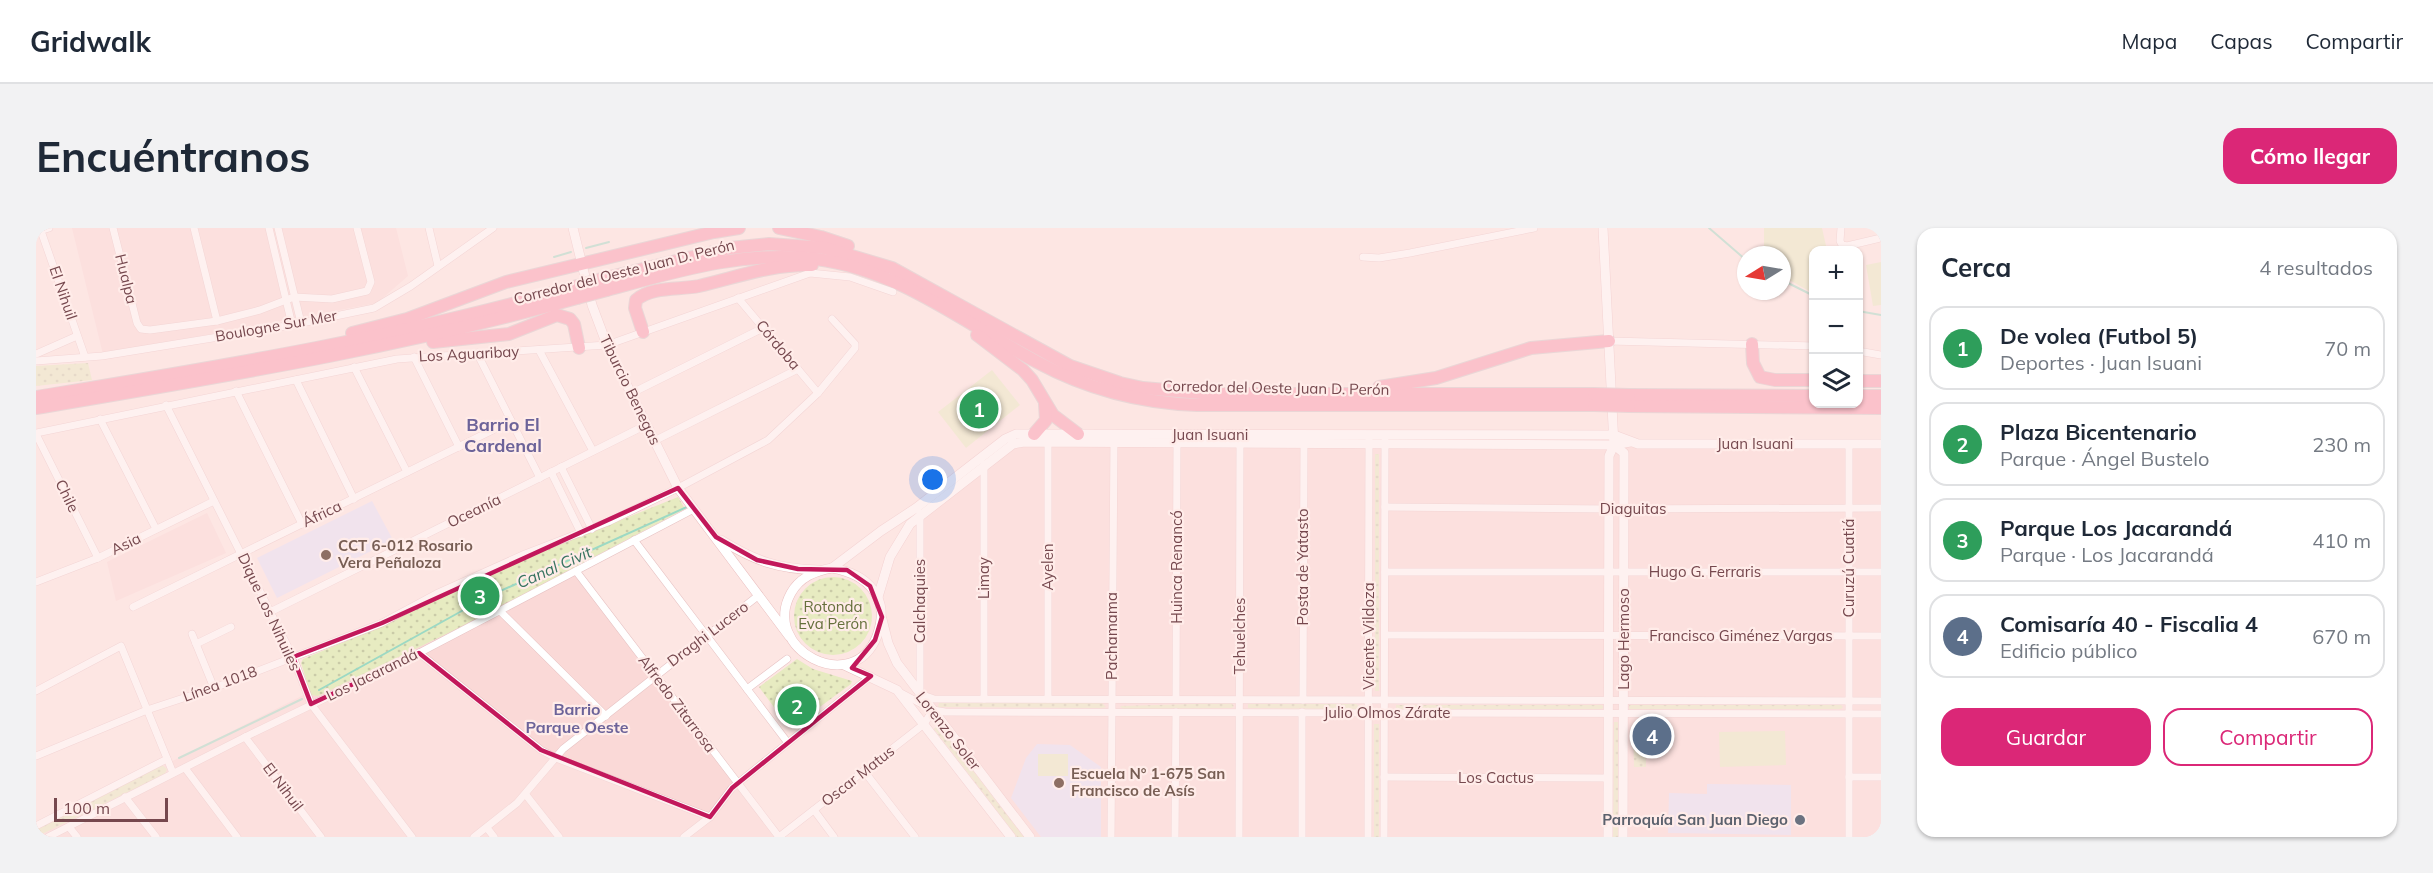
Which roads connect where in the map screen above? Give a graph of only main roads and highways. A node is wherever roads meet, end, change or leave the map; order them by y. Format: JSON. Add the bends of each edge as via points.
{"nodes":[{"id":1,"x":739,"y":228,"type":"edge"},
{"id":2,"x":779,"y":228,"type":"edge"},
{"id":3,"x":854,"y":266,"type":"junction"},
{"id":4,"x":892,"y":268,"type":"junction"},
{"id":5,"x":605,"y":284,"type":"junction"},
{"id":6,"x":900,"y":284,"type":"junction"},
{"id":7,"x":575,"y":292,"type":"junction"},
{"id":8,"x":931,"y":294,"type":"junction"},
{"id":9,"x":946,"y":310,"type":"junction"},
{"id":10,"x":643,"y":332,"type":"road end"},
{"id":11,"x":1609,"y":341,"type":"road end"},
{"id":12,"x":1752,"y":344,"type":"road end"},
{"id":13,"x":579,"y":348,"type":"road end"},
{"id":14,"x":312,"y":349,"type":"junction"},
{"id":15,"x":369,"y":349,"type":"junction"},
{"id":16,"x":1809,"y":380,"type":"edge"},
{"id":17,"x":1863,"y":381,"type":"edge"},
{"id":18,"x":1881,"y":381,"type":"edge"},
{"id":19,"x":36,"y":390,"type":"edge"},
{"id":20,"x":98,"y":392,"type":"junction"},
{"id":21,"x":1314,"y":394,"type":"junction"},
{"id":22,"x":1809,"y":396,"type":"edge"},
{"id":23,"x":1863,"y":396,"type":"edge"},
{"id":24,"x":1881,"y":396,"type":"edge"},
{"id":25,"x":36,"y":397,"type":"edge"},
{"id":26,"x":1044,"y":400,"type":"junction"},
{"id":27,"x":1594,"y":400,"type":"junction"},
{"id":28,"x":1629,"y":400,"type":"junction"},
{"id":29,"x":36,"y":408,"type":"edge"},
{"id":30,"x":1881,"y":408,"type":"edge"},
{"id":31,"x":36,"y":414,"type":"edge"},
{"id":32,"x":1034,"y":434,"type":"road end"},
{"id":33,"x":1078,"y":434,"type":"road end"}],
"edges":[{"from":1,"to":14,"type":"highway","via":[[506,282]]},
{"from":2,"to":4,"type":"highway","via":[[837,242]]},
{"from":3,"to":5,"type":"highway","name":"Corredor del Oeste Juan D. Perón","via":[[796,257],[744,257]]},
{"from":3,"to":6,"type":"highway","name":"Corredor del Oeste Juan D. Perón"},
{"from":3,"to":10,"type":"highway","via":[[802,265],[752,271],[697,286],[648,292],[636,300],[634,309]]},
{"from":4,"to":5,"type":"highway","name":"Corredor del Oeste Juan D. Perón","via":[[825,248],[769,244],[694,255]]},
{"from":4,"to":6,"type":"highway","name":"Corredor del Oeste Juan D. Perón"},
{"from":5,"to":7,"type":"highway","name":"Corredor del Oeste Juan D. Perón","bridge":true},
{"from":6,"to":8,"type":"highway","name":"Corredor del Oeste Juan D. Perón"},
{"from":7,"to":14,"type":"highway","name":"Corredor del Oeste Juan D. Perón"},
{"from":7,"to":15,"type":"highway","name":"Corredor del Oeste Juan D. Perón","via":[[442,334]]},
{"from":8,"to":9,"type":"highway","name":"Corredor del Oeste Juan D. Perón"},
{"from":8,"to":21,"type":"highway","name":"Corredor del Oeste Juan D. Perón","via":[[1052,358],[1120,383],[1184,393]]},
{"from":9,"to":26,"type":"highway","via":[[1023,370]]},
{"from":9,"to":27,"type":"highway","name":"Corredor del Oeste Juan D. Perón","via":[[1068,377],[1153,401],[1222,405]]},
{"from":11,"to":21,"type":"highway","via":[[1531,348],[1417,383]]},
{"from":12,"to":16,"type":"highway","via":[[1753,363],[1760,377]]},
{"from":13,"to":15,"type":"highway","via":[[574,324],[557,315],[493,337]]},
{"from":14,"to":20,"type":"highway","name":"Corredor del Oeste Juan D. Perón"},
{"from":15,"to":20,"type":"highway","name":"Corredor del Oeste Juan D. Perón","via":[[231,376]]},
{"from":17,"to":18,"type":"highway"},
{"from":19,"to":20,"type":"highway"},
{"from":20,"to":25,"type":"highway","name":"Corredor del Oeste Juan D. Perón"},
{"from":20,"to":29,"type":"highway","name":"Corredor del Oeste Juan D. Perón"},
{"from":20,"to":31,"type":"highway"},
{"from":21,"to":27,"type":"highway","name":"Corredor del Oeste Juan D. Perón"},
{"from":22,"to":28,"type":"highway","name":"Corredor del Oeste Juan D. Perón"},
{"from":23,"to":24,"type":"highway"},
{"from":26,"to":32,"type":"highway","via":[[1046,420]]},
{"from":26,"to":33,"type":"highway","via":[[1053,415]]},
{"from":27,"to":28,"type":"highway","name":"Corredor del Oeste Juan D. Perón","bridge":true},
{"from":28,"to":30,"type":"highway","name":"Corredor del Oeste Juan D. Perón"}]}
